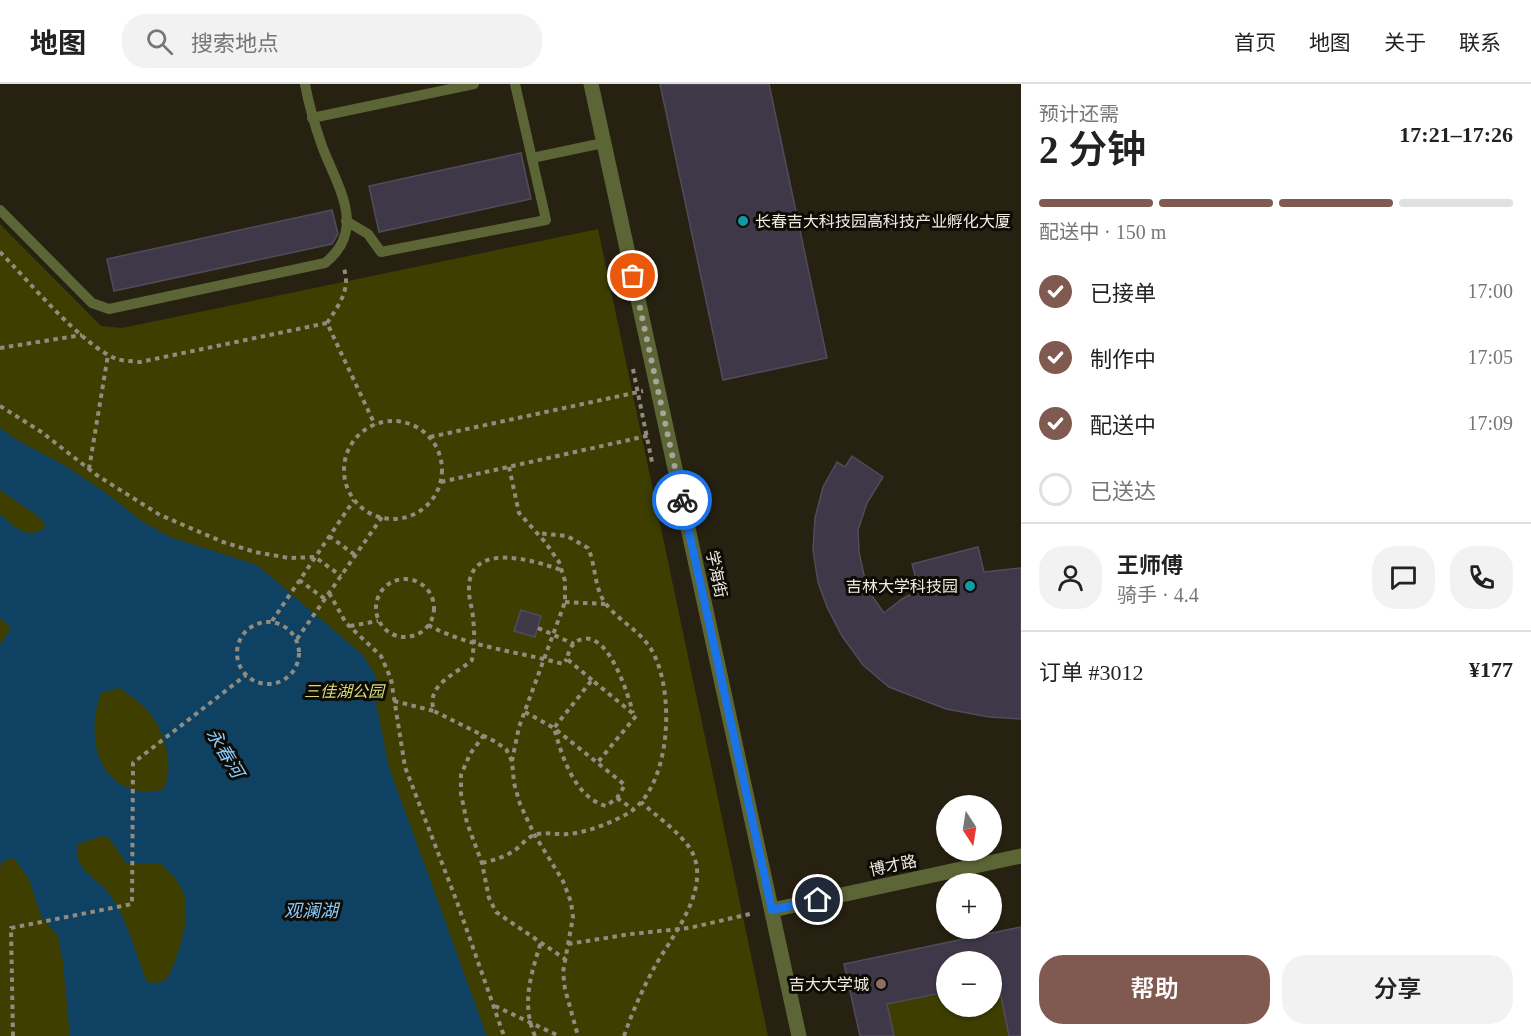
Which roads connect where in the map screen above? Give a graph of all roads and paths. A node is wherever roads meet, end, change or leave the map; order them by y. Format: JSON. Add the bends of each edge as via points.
{"nodes":[{"id":1,"x":305,"y":84,"type":"edge"},
{"id":2,"x":474,"y":84,"type":"edge"},
{"id":3,"x":515,"y":84,"type":"edge"},
{"id":4,"x":591,"y":84,"type":"edge"},
{"id":5,"x":312,"y":118,"type":"junction"},
{"id":6,"x":603,"y":143,"type":"junction"},
{"id":7,"x":532,"y":158,"type":"junction"},
{"id":8,"x":0,"y":210,"type":"edge"},
{"id":9,"x":346,"y":221,"type":"junction"},
{"id":10,"x":0,"y":252,"type":"edge"},
{"id":11,"x":338,"y":253,"type":"junction"},
{"id":12,"x":327,"y":322,"type":"junction"},
{"id":13,"x":83,"y":335,"type":"junction"},
{"id":14,"x":0,"y":348,"type":"edge"},
{"id":15,"x":108,"y":355,"type":"junction"},
{"id":16,"x":633,"y":368,"type":"dead end"},
{"id":17,"x":657,"y":388,"type":"junction"},
{"id":18,"x":638,"y":392,"type":"junction"},
{"id":19,"x":0,"y":406,"type":"edge"},
{"id":20,"x":375,"y":425,"type":"junction"},
{"id":21,"x":667,"y":431,"type":"junction"},
{"id":22,"x":646,"y":436,"type":"junction"},
{"id":23,"x":430,"y":437,"type":"junction"},
{"id":24,"x":652,"y":462,"type":"dead end"},
{"id":25,"x":509,"y":467,"type":"junction"},
{"id":26,"x":89,"y":469,"type":"junction"},
{"id":27,"x":441,"y":482,"type":"junction"},
{"id":28,"x":354,"y":500,"type":"junction"},
{"id":29,"x":382,"y":517,"type":"junction"},
{"id":30,"x":537,"y":532,"type":"junction"},
{"id":31,"x":329,"y":536,"type":"junction"},
{"id":32,"x":355,"y":555,"type":"junction"},
{"id":33,"x":315,"y":557,"type":"junction"},
{"id":34,"x":562,"y":570,"type":"junction"},
{"id":35,"x":341,"y":576,"type":"junction"},
{"id":36,"x":299,"y":580,"type":"junction"},
{"id":37,"x":329,"y":593,"type":"junction"},
{"id":38,"x":325,"y":599,"type":"junction"},
{"id":39,"x":565,"y":602,"type":"junction"},
{"id":40,"x":605,"y":604,"type":"junction"},
{"id":41,"x":272,"y":621,"type":"junction"},
{"id":42,"x":378,"y":621,"type":"junction"},
{"id":43,"x":428,"y":626,"type":"junction"},
{"id":44,"x":350,"y":627,"type":"junction"},
{"id":45,"x":538,"y":628,"type":"dead end"},
{"id":46,"x":554,"y":633,"type":"junction"},
{"id":47,"x":297,"y":639,"type":"junction"},
{"id":48,"x":574,"y":644,"type":"junction"},
{"id":49,"x":474,"y":645,"type":"junction"},
{"id":50,"x":545,"y":658,"type":"junction"},
{"id":51,"x":567,"y":659,"type":"junction"},
{"id":52,"x":246,"y":675,"type":"junction"},
{"id":53,"x":592,"y":680,"type":"junction"},
{"id":54,"x":394,"y":702,"type":"junction"},
{"id":55,"x":434,"y":711,"type":"junction"},
{"id":56,"x":525,"y":712,"type":"junction"},
{"id":57,"x":633,"y":713,"type":"junction"},
{"id":58,"x":554,"y":728,"type":"junction"},
{"id":59,"x":484,"y":735,"type":"junction"},
{"id":60,"x":512,"y":761,"type":"junction"},
{"id":61,"x":598,"y":762,"type":"junction"},
{"id":62,"x":617,"y":798,"type":"junction"},
{"id":63,"x":641,"y":802,"type":"junction"},
{"id":64,"x":633,"y":809,"type":"junction"},
{"id":65,"x":534,"y":834,"type":"junction"},
{"id":66,"x":1021,"y":856,"type":"edge"},
{"id":67,"x":482,"y":863,"type":"junction"},
{"id":68,"x":772,"y":910,"type":"junction"},
{"id":69,"x":750,"y":914,"type":"dead end"},
{"id":70,"x":677,"y":929,"type":"junction"},
{"id":71,"x":541,"y":942,"type":"junction"},
{"id":72,"x":568,"y":944,"type":"junction"},
{"id":73,"x":565,"y":958,"type":"junction"},
{"id":74,"x":494,"y":1006,"type":"junction"},
{"id":75,"x":529,"y":1022,"type":"junction"},
{"id":76,"x":13,"y":1036,"type":"edge"},
{"id":77,"x":504,"y":1036,"type":"edge"},
{"id":78,"x":535,"y":1036,"type":"edge"},
{"id":79,"x":559,"y":1036,"type":"edge"},
{"id":80,"x":578,"y":1036,"type":"edge"},
{"id":81,"x":624,"y":1036,"type":"edge"},
{"id":82,"x":799,"y":1036,"type":"edge"}],
"edges":[{"from":1,"to":5,"type":"lane"},
{"from":2,"to":5,"type":"lane"},
{"from":3,"to":7,"type":"lane"},
{"from":4,"to":6,"type":"street","name":"学海街"},
{"from":5,"to":9,"type":"lane","via":[[347,203]]},
{"from":6,"to":7,"type":"lane"},
{"from":6,"to":17,"type":"street","name":"学海街"},
{"from":7,"to":9,"type":"lane","via":[[546,220],[381,252],[368,234]]},
{"from":8,"to":11,"type":"lane","via":[[92,303],[109,309],[325,263]]},
{"from":9,"to":11,"type":"lane"},
{"from":10,"to":13,"type":"path"},
{"from":11,"to":12,"type":"path","via":[[347,276],[344,297]]},
{"from":12,"to":15,"type":"path","via":[[140,362]]},
{"from":12,"to":20,"type":"path"},
{"from":13,"to":14,"type":"path"},
{"from":13,"to":15,"type":"path"},
{"from":15,"to":26,"type":"path"},
{"from":16,"to":18,"type":"path"},
{"from":17,"to":18,"type":"path"},
{"from":17,"to":21,"type":"street","name":"学海街"},
{"from":18,"to":22,"type":"path"},
{"from":18,"to":23,"type":"path"},
{"from":19,"to":26,"type":"path"},
{"from":20,"to":23,"type":"path","via":[[407,423]]},
{"from":20,"to":28,"type":"path","via":[[360,434],[346,454],[345,478]]},
{"from":21,"to":22,"type":"path"},
{"from":21,"to":68,"type":"street","name":"学海街"},
{"from":22,"to":24,"type":"path"},
{"from":22,"to":25,"type":"path"},
{"from":23,"to":27,"type":"path","via":[[441,461]]},
{"from":25,"to":27,"type":"path"},
{"from":25,"to":30,"type":"path","via":[[519,513]]},
{"from":26,"to":33,"type":"path","via":[[160,515],[223,542],[289,558]]},
{"from":27,"to":29,"type":"path","via":[[433,498],[413,515],[400,519]]},
{"from":28,"to":29,"type":"path","via":[[363,509]]},
{"from":28,"to":31,"type":"path"},
{"from":29,"to":32,"type":"path"},
{"from":30,"to":34,"type":"path"},
{"from":30,"to":40,"type":"path","via":[[567,536],[588,548]]},
{"from":31,"to":32,"type":"path"},
{"from":31,"to":33,"type":"path"},
{"from":32,"to":35,"type":"path"},
{"from":33,"to":35,"type":"path"},
{"from":33,"to":36,"type":"path"},
{"from":34,"to":39,"type":"path"},
{"from":34,"to":49,"type":"path","via":[[534,560],[509,557],[476,566],[470,575],[469,591]]},
{"from":35,"to":37,"type":"path"},
{"from":36,"to":38,"type":"path"},
{"from":36,"to":41,"type":"path"},
{"from":37,"to":38,"type":"path"},
{"from":37,"to":44,"type":"path"},
{"from":38,"to":47,"type":"path"},
{"from":39,"to":40,"type":"path"},
{"from":39,"to":46,"type":"path"},
{"from":40,"to":63,"type":"path","via":[[636,630],[652,650],[661,679],[668,718],[665,748]]},
{"from":41,"to":47,"type":"path","via":[[291,630]]},
{"from":41,"to":52,"type":"path","via":[[251,627],[238,642],[238,661]]},
{"from":42,"to":43,"type":"path","via":[[402,637]]},
{"from":42,"to":43,"type":"path","via":[[378,595],[391,582],[408,578],[430,592],[434,609]]},
{"from":42,"to":44,"type":"path"},
{"from":43,"to":49,"type":"path"},
{"from":44,"to":54,"type":"path","via":[[381,656],[391,679]]},
{"from":45,"to":46,"type":"path"},
{"from":46,"to":48,"type":"path"},
{"from":46,"to":50,"type":"path"},
{"from":47,"to":52,"type":"path","via":[[299,661],[290,676],[265,684]]},
{"from":48,"to":51,"type":"path"},
{"from":48,"to":57,"type":"path","via":[[589,638],[600,644],[628,691]]},
{"from":49,"to":50,"type":"path"},
{"from":49,"to":55,"type":"path","via":[[472,660],[446,677],[436,689],[431,703]]},
{"from":50,"to":51,"type":"path","via":[[563,664]]},
{"from":50,"to":56,"type":"path"},
{"from":51,"to":53,"type":"path"},
{"from":52,"to":76,"type":"path","via":[[132,763],[132,904],[11,928]]},
{"from":53,"to":57,"type":"path"},
{"from":53,"to":58,"type":"path"},
{"from":54,"to":55,"type":"path"},
{"from":54,"to":74,"type":"path","via":[[405,767]]},
{"from":55,"to":59,"type":"path"},
{"from":56,"to":58,"type":"path"},
{"from":56,"to":60,"type":"path"},
{"from":57,"to":61,"type":"path","via":[[636,716]]},
{"from":58,"to":61,"type":"path"},
{"from":58,"to":62,"type":"path","via":[[561,753],[581,789],[596,803],[606,806]]},
{"from":59,"to":60,"type":"path","via":[[506,749]]},
{"from":59,"to":67,"type":"path","via":[[461,775],[467,823]]},
{"from":60,"to":65,"type":"path","via":[[520,804]]},
{"from":61,"to":62,"type":"path","via":[[625,785]]},
{"from":62,"to":64,"type":"path"},
{"from":63,"to":64,"type":"path"},
{"from":63,"to":70,"type":"path","via":[[693,854],[696,885]]},
{"from":64,"to":65,"type":"path","via":[[600,826],[569,834]]},
{"from":65,"to":67,"type":"path","via":[[500,859]]},
{"from":65,"to":72,"type":"path","via":[[572,902]]},
{"from":66,"to":68,"type":"street","name":"博才路"},
{"from":67,"to":71,"type":"path","via":[[496,912]]},
{"from":68,"to":82,"type":"street","name":"学海街"},
{"from":69,"to":70,"type":"path"},
{"from":70,"to":72,"type":"path"},
{"from":70,"to":81,"type":"path","via":[[642,992]]},
{"from":71,"to":73,"type":"path"},
{"from":71,"to":75,"type":"path","via":[[527,995]]},
{"from":72,"to":73,"type":"path"},
{"from":73,"to":80,"type":"path","via":[[565,988]]},
{"from":74,"to":75,"type":"path"},
{"from":74,"to":77,"type":"path"},
{"from":75,"to":78,"type":"path"},
{"from":75,"to":79,"type":"path"}]}
